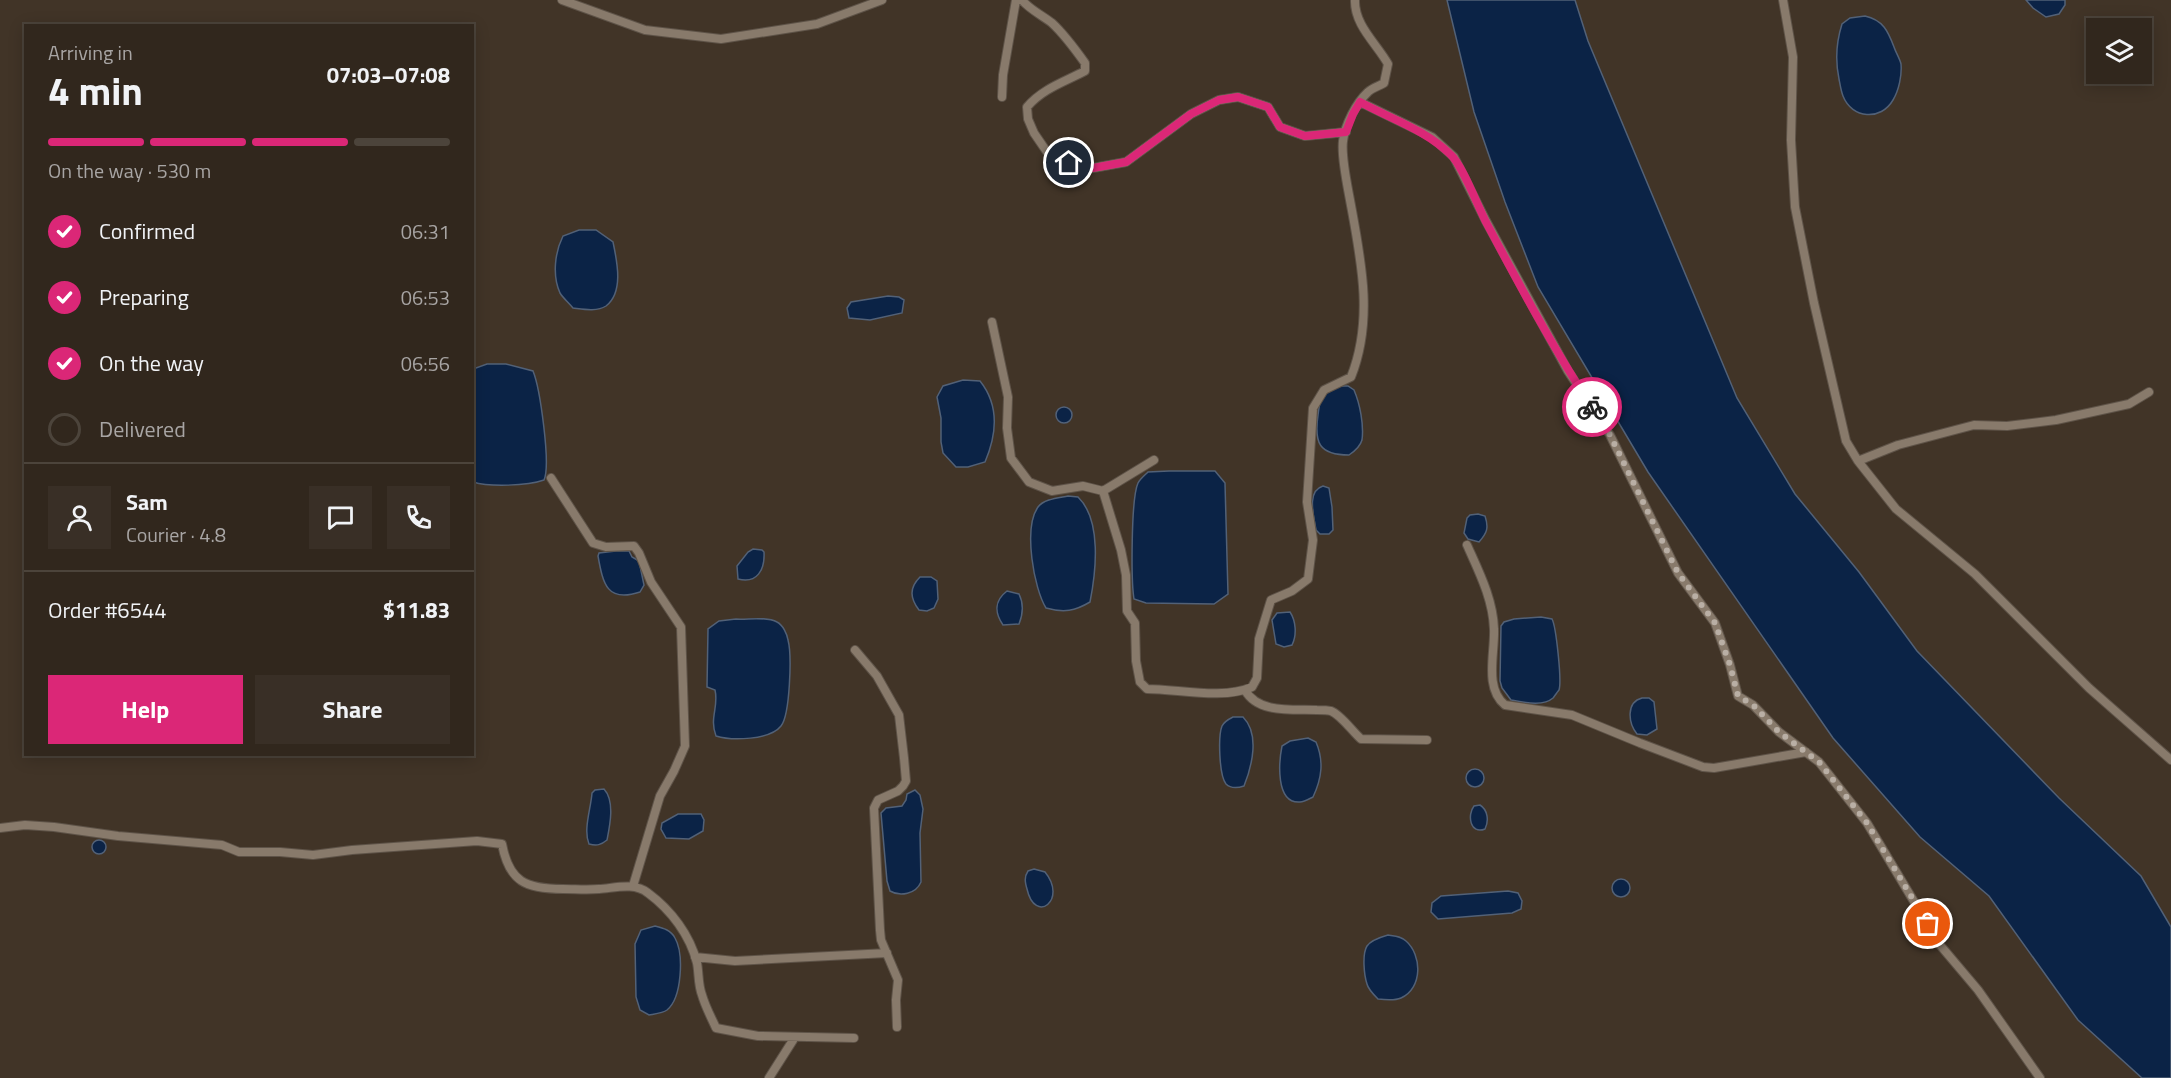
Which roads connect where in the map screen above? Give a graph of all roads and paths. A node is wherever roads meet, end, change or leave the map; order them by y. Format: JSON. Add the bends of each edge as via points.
{"nodes":[{"id":1,"x":562,"y":0,"type":"edge"},
{"id":2,"x":882,"y":0,"type":"edge"},
{"id":3,"x":1016,"y":0,"type":"edge"},
{"id":4,"x":1022,"y":0,"type":"edge"},
{"id":5,"x":1355,"y":0,"type":"edge"},
{"id":6,"x":1783,"y":0,"type":"edge"},
{"id":7,"x":1002,"y":97,"type":"dead end"},
{"id":8,"x":1360,"y":102,"type":"junction"},
{"id":9,"x":1346,"y":132,"type":"junction"},
{"id":10,"x":992,"y":322,"type":"dead end"},
{"id":11,"x":2149,"y":392,"type":"dead end"},
{"id":12,"x":1154,"y":460,"type":"dead end"},
{"id":13,"x":1858,"y":461,"type":"junction"},
{"id":14,"x":550,"y":478,"type":"dead end"},
{"id":15,"x":1103,"y":491,"type":"junction"},
{"id":16,"x":1467,"y":545,"type":"dead end"},
{"id":17,"x":855,"y":650,"type":"dead end"},
{"id":18,"x":1245,"y":690,"type":"junction"},
{"id":19,"x":1427,"y":740,"type":"dead end"},
{"id":20,"x":1806,"y":752,"type":"junction"},
{"id":21,"x":2171,"y":760,"type":"edge"},
{"id":22,"x":0,"y":828,"type":"edge"},
{"id":23,"x":633,"y":886,"type":"junction"},
{"id":24,"x":887,"y":953,"type":"junction"},
{"id":25,"x":695,"y":957,"type":"junction"},
{"id":26,"x":897,"y":1027,"type":"dead end"},
{"id":27,"x":795,"y":1037,"type":"junction"},
{"id":28,"x":854,"y":1038,"type":"dead end"},
{"id":29,"x":769,"y":1078,"type":"edge"},
{"id":30,"x":2040,"y":1078,"type":"edge"}],
"edges":[{"from":1,"to":2,"type":"street","via":[[645,30],[721,39],[817,24]]},
{"from":3,"to":7,"type":"street"},
{"from":4,"to":9,"type":"street","via":[[1061,32],[1085,63],[1085,72],[1046,90],[1027,107],[1034,133],[1047,152],[1069,163],[1093,168],[1126,162],[1191,114],[1219,100],[1238,97],[1268,107],[1280,127],[1305,136]]},
{"from":5,"to":8,"type":"street","via":[[1360,23],[1388,64],[1384,83]]},
{"from":6,"to":13,"type":"street","via":[[1793,57],[1791,140],[1795,207],[1846,441]]},
{"from":8,"to":9,"type":"street"},
{"from":8,"to":20,"type":"street","via":[[1432,137],[1454,157],[1568,371],[1610,435],[1678,573],[1715,623],[1738,696]]},
{"from":9,"to":18,"type":"street","via":[[1344,160],[1364,279],[1365,316],[1359,358],[1352,377],[1324,390],[1312,408],[1307,502],[1313,540],[1308,579],[1272,600],[1259,639],[1257,678]]},
{"from":10,"to":15,"type":"street","via":[[1008,397],[1011,458],[1029,482],[1052,491],[1083,486]]},
{"from":11,"to":13,"type":"street","via":[[2128,404],[2064,419],[2007,426],[1974,424],[1898,445]]},
{"from":12,"to":15,"type":"street"},
{"from":13,"to":21,"type":"street","via":[[1896,509],[1975,574],[2090,688]]},
{"from":14,"to":23,"type":"street","via":[[593,543],[606,548],[634,546],[651,582],[681,627],[685,746],[660,796]]},
{"from":15,"to":18,"type":"street","via":[[1126,574],[1127,611],[1135,623],[1140,682],[1147,689]]},
{"from":16,"to":20,"type":"street","via":[[1490,601],[1493,682],[1497,698],[1505,705],[1572,715],[1703,767]]},
{"from":17,"to":24,"type":"street","via":[[877,676],[899,715],[904,758],[906,782],[898,791],[878,800],[874,808],[880,930]]},
{"from":18,"to":19,"type":"street","via":[[1251,700],[1269,708],[1330,711],[1343,718],[1361,739]]},
{"from":20,"to":30,"type":"street","via":[[1819,762],[1867,823],[1940,945],[1978,990]]},
{"from":22,"to":23,"type":"street","via":[[54,827],[222,845],[239,852],[314,855],[477,841],[502,844],[512,874],[533,888]]},
{"from":23,"to":25,"type":"street","via":[[645,890],[669,911]]},
{"from":24,"to":25,"type":"street","via":[[735,961]]},
{"from":24,"to":26,"type":"street","via":[[898,980]]},
{"from":25,"to":27,"type":"street","via":[[700,992],[716,1028],[758,1036]]},
{"from":27,"to":28,"type":"street"},
{"from":27,"to":29,"type":"street"}]}
